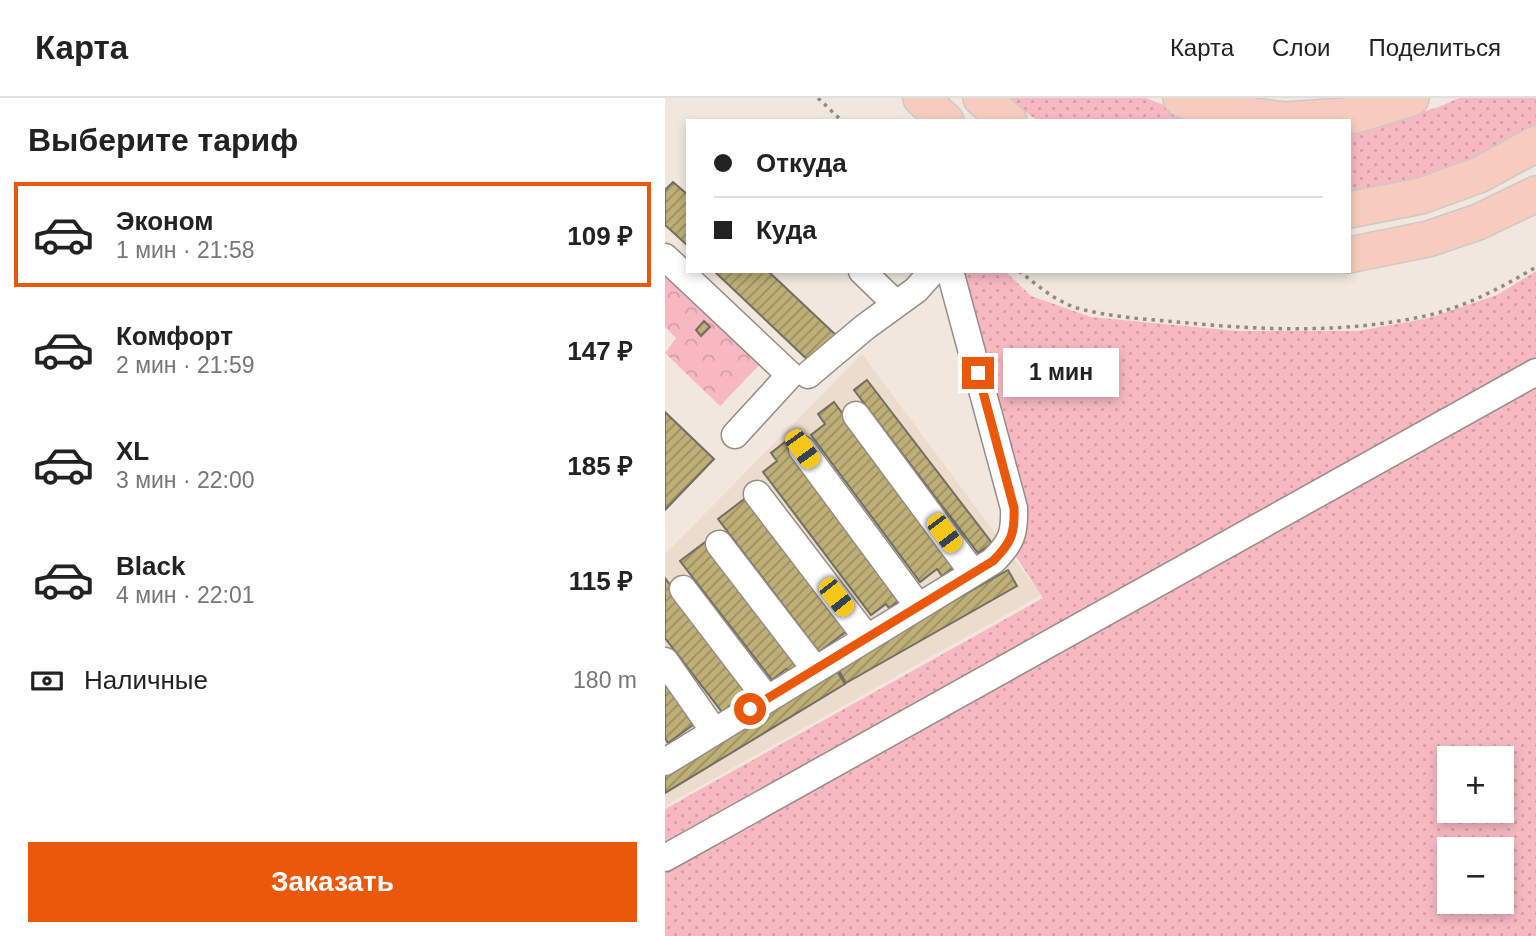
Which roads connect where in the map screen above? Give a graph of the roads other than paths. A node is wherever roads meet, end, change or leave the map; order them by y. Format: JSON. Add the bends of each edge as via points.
{"nodes":[{"id":1,"x":921,"y":98,"type":"edge"},
{"id":2,"x":981,"y":98,"type":"edge"},
{"id":3,"x":1181,"y":98,"type":"edge"},
{"id":4,"x":1411,"y":98,"type":"edge"},
{"id":5,"x":944,"y":119,"type":"edge"},
{"id":6,"x":1007,"y":119,"type":"edge"},
{"id":7,"x":1278,"y":119,"type":"edge"},
{"id":8,"x":1300,"y":119,"type":"edge"},
{"id":9,"x":1536,"y":144,"type":"edge"},
{"id":10,"x":1536,"y":194,"type":"edge"},
{"id":11,"x":1351,"y":210,"type":"edge"},
{"id":12,"x":1351,"y":255,"type":"edge"},
{"id":13,"x":665,"y":257,"type":"edge"},
{"id":14,"x":864,"y":273,"type":"edge"},
{"id":15,"x":931,"y":273,"type":"edge"},
{"id":16,"x":951,"y":273,"type":"edge"},
{"id":17,"x":896,"y":304,"type":"junction"},
{"id":18,"x":1536,"y":372,"type":"edge"},
{"id":19,"x":808,"y":374,"type":"dead end"},
{"id":20,"x":856,"y":415,"type":"dead end"},
{"id":21,"x":735,"y":435,"type":"dead end"},
{"id":22,"x":802,"y":449,"type":"dead end"},
{"id":23,"x":757,"y":494,"type":"dead end"},
{"id":24,"x":719,"y":544,"type":"dead end"},
{"id":25,"x":973,"y":573,"type":"junction"},
{"id":26,"x":683,"y":589,"type":"dead end"},
{"id":27,"x":918,"y":606,"type":"junction"},
{"id":28,"x":867,"y":638,"type":"junction"},
{"id":29,"x":665,"y":661,"type":"edge"},
{"id":30,"x":815,"y":669,"type":"junction"},
{"id":31,"x":767,"y":699,"type":"junction"},
{"id":32,"x":714,"y":731,"type":"junction"},
{"id":33,"x":665,"y":762,"type":"edge"},
{"id":34,"x":665,"y":858,"type":"edge"}],
"edges":[{"from":1,"to":5,"type":"main road"},
{"from":2,"to":6,"type":"main road"},
{"from":3,"to":7,"type":"main road","via":[[1212,111]]},
{"from":4,"to":8,"type":"main road","via":[[1356,115]]},
{"from":9,"to":11,"type":"main road","via":[[1479,176],[1421,196]]},
{"from":10,"to":12,"type":"main road","via":[[1478,222],[1428,239]]},
{"from":13,"to":21,"type":"lane","via":[[790,375]]},
{"from":14,"to":17,"type":"lane"},
{"from":15,"to":17,"type":"lane"},
{"from":16,"to":25,"type":"lane","via":[[1014,508],[1014,529],[1006,548]]},
{"from":17,"to":19,"type":"lane"},
{"from":18,"to":34,"type":"lane"},
{"from":20,"to":25,"type":"lane"},
{"from":22,"to":27,"type":"lane"},
{"from":23,"to":28,"type":"lane"},
{"from":24,"to":30,"type":"lane"},
{"from":25,"to":27,"type":"lane"},
{"from":26,"to":31,"type":"lane"},
{"from":27,"to":28,"type":"lane"},
{"from":28,"to":30,"type":"lane"},
{"from":29,"to":32,"type":"lane"},
{"from":30,"to":31,"type":"lane"},
{"from":31,"to":32,"type":"lane"},
{"from":32,"to":33,"type":"lane"}]}
